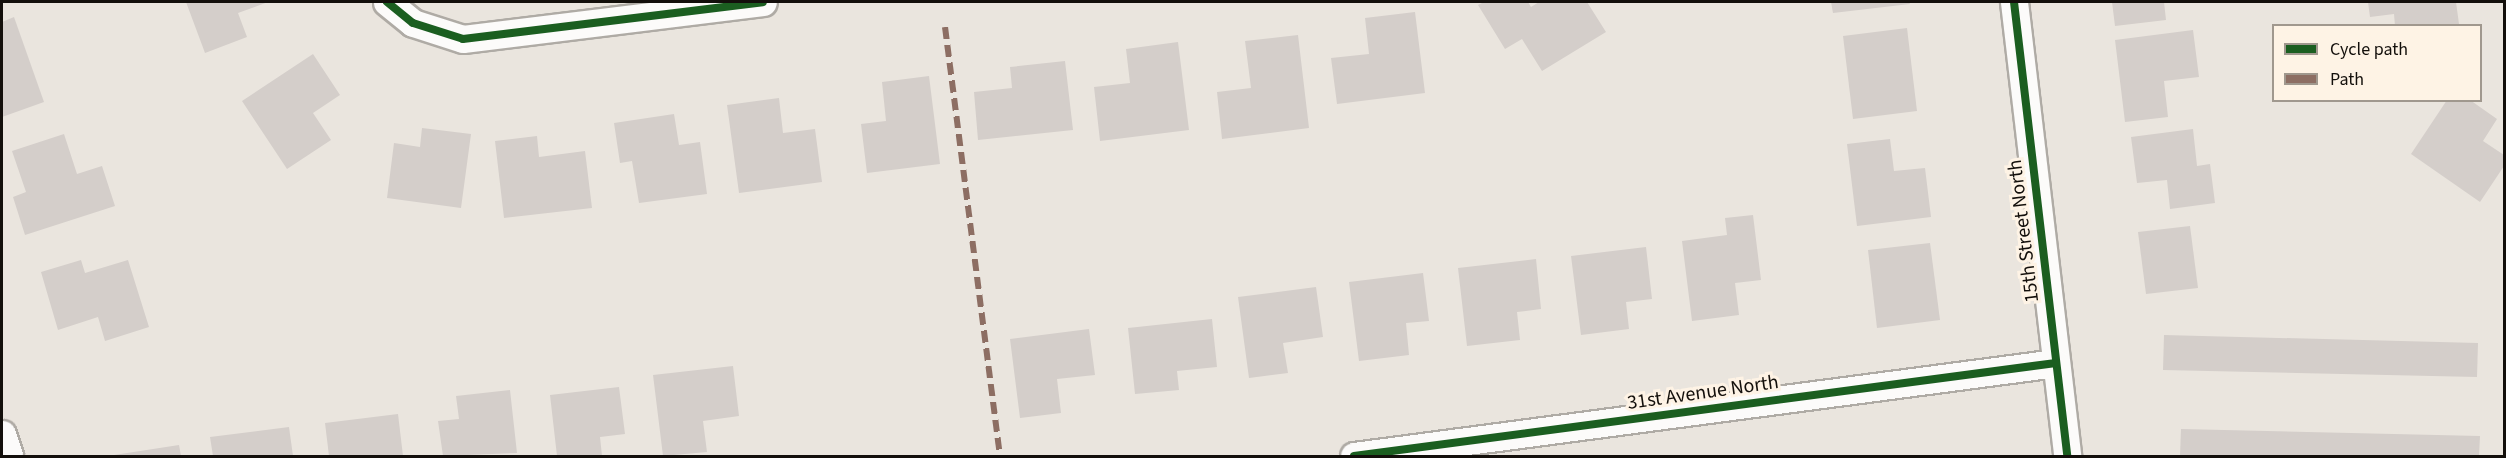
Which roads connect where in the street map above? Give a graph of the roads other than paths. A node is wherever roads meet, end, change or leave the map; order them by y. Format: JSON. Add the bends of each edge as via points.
{"nodes":[{"id":1,"x":387,"y":2,"type":"edge"},
{"id":2,"x":763,"y":2,"type":"edge"},
{"id":3,"x":2014,"y":2,"type":"edge"},
{"id":4,"x":2056,"y":363,"type":"junction"},
{"id":5,"x":2,"y":434,"type":"edge"},
{"id":6,"x":9,"y":456,"type":"edge"},
{"id":7,"x":1354,"y":456,"type":"edge"},
{"id":8,"x":2067,"y":456,"type":"edge"}],
"edges":[{"from":1,"to":2,"type":"street","via":[[413,23],[463,39]]},
{"from":3,"to":4,"type":"street","name":"15th Street North"},
{"from":4,"to":7,"type":"street","name":"31st Avenue North"},
{"from":4,"to":8,"type":"street","name":"15th Street North"},
{"from":5,"to":6,"type":"street"}]}
